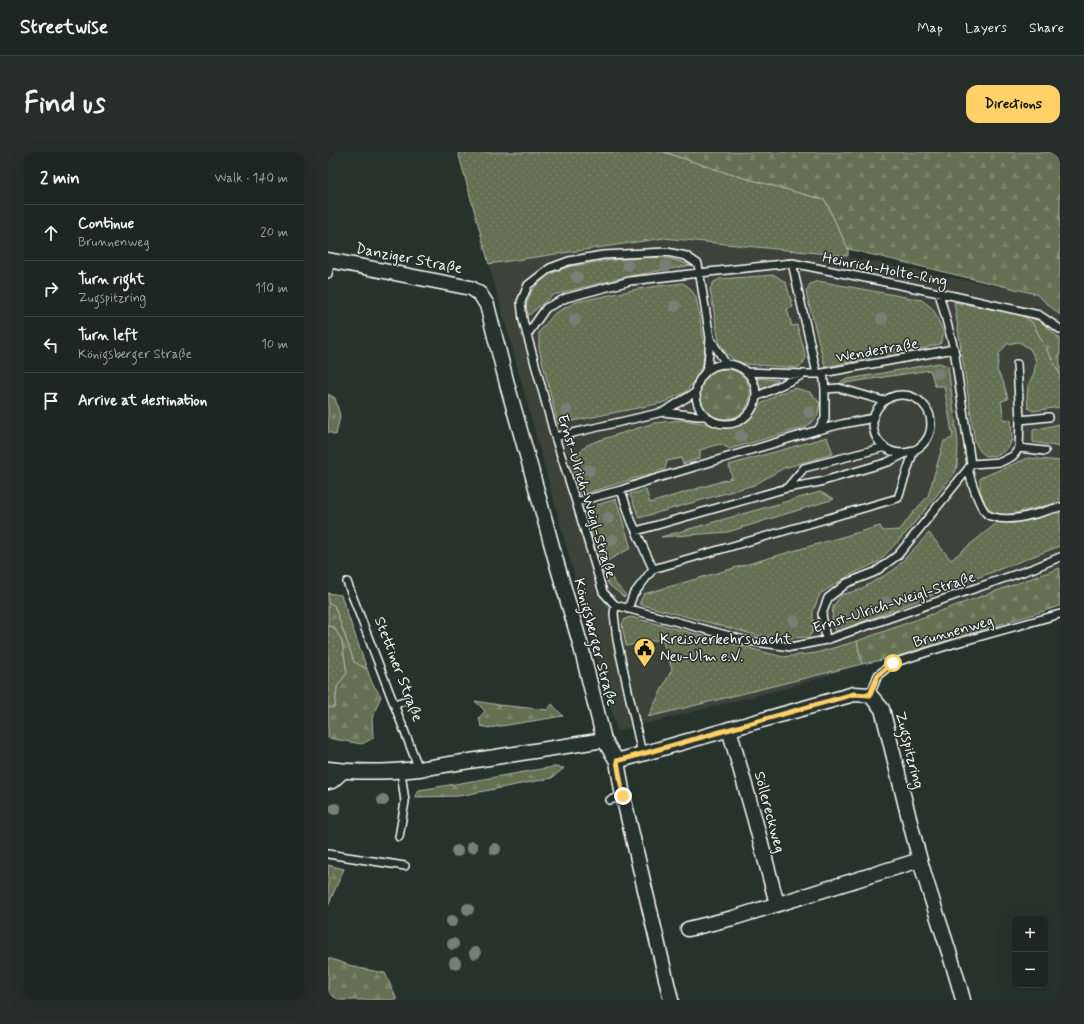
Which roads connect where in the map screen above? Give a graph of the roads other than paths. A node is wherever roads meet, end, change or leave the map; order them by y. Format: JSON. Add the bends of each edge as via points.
{"nodes":[{"id":1,"x":329,"y":260,"type":"edge"},
{"id":2,"x":792,"y":264,"type":"junction"},
{"id":3,"x":699,"y":273,"type":"junction"},
{"id":4,"x":328,"y":274,"type":"edge"},
{"id":5,"x":939,"y":293,"type":"junction"},
{"id":6,"x":480,"y":294,"type":"joint"},
{"id":7,"x":1060,"y":329,"type":"edge"},
{"id":8,"x":527,"y":335,"type":"junction"},
{"id":9,"x":710,"y":338,"type":"junction"},
{"id":10,"x":954,"y":349,"type":"junction"},
{"id":11,"x":726,"y":364,"type":"junction"},
{"id":12,"x":1017,"y":364,"type":"dead end"},
{"id":13,"x":705,"y":372,"type":"junction"},
{"id":14,"x":746,"y":372,"type":"junction"},
{"id":15,"x":820,"y":373,"type":"junction"},
{"id":16,"x":804,"y":374,"type":"junction"},
{"id":17,"x":825,"y":389,"type":"junction"},
{"id":18,"x":696,"y":392,"type":"junction"},
{"id":19,"x":756,"y":397,"type":"junction"},
{"id":20,"x":884,"y":401,"type":"junction"},
{"id":21,"x":663,"y":412,"type":"junction"},
{"id":22,"x":706,"y":416,"type":"junction"},
{"id":23,"x":1049,"y":417,"type":"dead end"},
{"id":24,"x":874,"y":418,"type":"junction"},
{"id":25,"x":1020,"y":420,"type":"junction"},
{"id":26,"x":818,"y":430,"type":"junction"},
{"id":27,"x":555,"y":437,"type":"junction"},
{"id":28,"x":885,"y":447,"type":"junction"},
{"id":29,"x":1019,"y":448,"type":"junction"},
{"id":30,"x":911,"y":451,"type":"junction"},
{"id":31,"x":1045,"y":452,"type":"dead end"},
{"id":32,"x":970,"y":467,"type":"junction"},
{"id":33,"x":788,"y":488,"type":"junction"},
{"id":34,"x":621,"y":490,"type":"junction"},
{"id":35,"x":576,"y":502,"type":"junction"},
{"id":36,"x":1060,"y":507,"type":"edge"},
{"id":37,"x":636,"y":531,"type":"junction"},
{"id":38,"x":1060,"y":557,"type":"edge"},
{"id":39,"x":653,"y":569,"type":"junction"},
{"id":40,"x":347,"y":582,"type":"dead end"},
{"id":41,"x":615,"y":605,"type":"junction"},
{"id":42,"x":628,"y":609,"type":"junction"},
{"id":43,"x":1060,"y":614,"type":"edge"},
{"id":44,"x":826,"y":640,"type":"junction"},
{"id":45,"x":870,"y":695,"type":"junction"},
{"id":46,"x":407,"y":700,"type":"dead end"},
{"id":47,"x":395,"y":704,"type":"junction"},
{"id":48,"x":729,"y":729,"type":"junction"},
{"id":49,"x":604,"y":740,"type":"junction"},
{"id":50,"x":642,"y":754,"type":"junction"},
{"id":51,"x":617,"y":761,"type":"junction"},
{"id":52,"x":328,"y":769,"type":"edge"},
{"id":53,"x":419,"y":770,"type":"junction"},
{"id":54,"x":343,"y":771,"type":"junction"},
{"id":55,"x":401,"y":771,"type":"junction"},
{"id":56,"x":328,"y":782,"type":"edge"},
{"id":57,"x":399,"y":837,"type":"dead end"},
{"id":58,"x":328,"y":854,"type":"edge"},
{"id":59,"x":920,"y":860,"type":"junction"},
{"id":60,"x":405,"y":866,"type":"dead end"},
{"id":61,"x":777,"y":904,"type":"junction"},
{"id":62,"x":688,"y":929,"type":"dead end"},
{"id":63,"x":671,"y":1000,"type":"edge"},
{"id":64,"x":963,"y":1000,"type":"edge"}],
"edges":[{"from":1,"to":4,"type":"lane","name":"Danziger Straße"},
{"from":1,"to":6,"type":"street","name":"Danziger Straße","via":[[471,288]]},
{"from":2,"to":3,"type":"lane","name":"Heinrich-Holte-Ring"},
{"from":2,"to":5,"type":"lane","name":"Heinrich-Holte-Ring"},
{"from":2,"to":15,"type":"lane"},
{"from":3,"to":8,"type":"lane","name":"Heinrich-Holte-Ring","via":[[630,281],[566,298],[546,308]]},
{"from":3,"to":8,"type":"lane","name":"Ernst-Ulrich-Weigl-Straße","via":[[698,264],[686,256],[667,252],[603,255],[569,261],[550,268],[528,286],[521,302]]},
{"from":3,"to":9,"type":"lane"},
{"from":5,"to":7,"type":"lane","name":"Heinrich-Holte-Ring","via":[[1039,315]]},
{"from":5,"to":10,"type":"lane"},
{"from":6,"to":49,"type":"street","name":"Königsberger Straße","via":[[487,305],[580,643]]},
{"from":8,"to":27,"type":"lane","name":"Ernst-Ulrich-Weigl-Straße"},
{"from":9,"to":11,"type":"lane"},
{"from":9,"to":13,"type":"lane"},
{"from":10,"to":15,"type":"lane","name":"Wendestraße"},
{"from":10,"to":32,"type":"lane"},
{"from":11,"to":13,"type":"lane"},
{"from":11,"to":14,"type":"lane","via":[[734,365]]},
{"from":12,"to":25,"type":"lane"},
{"from":13,"to":18,"type":"lane","via":[[700,378]]},
{"from":14,"to":16,"type":"lane","name":"Wendestraße"},
{"from":14,"to":19,"type":"lane","via":[[752,379]]},
{"from":15,"to":16,"type":"lane","name":"Wendestraße"},
{"from":15,"to":17,"type":"lane"},
{"from":16,"to":19,"type":"lane","name":"Wendestraße"},
{"from":17,"to":20,"type":"lane","via":[[839,388]]},
{"from":17,"to":26,"type":"lane","via":[[825,419]]},
{"from":18,"to":21,"type":"lane"},
{"from":18,"to":22,"type":"lane","via":[[698,405]]},
{"from":19,"to":22,"type":"lane","via":[[748,414],[741,420],[723,423]]},
{"from":20,"to":24,"type":"lane"},
{"from":20,"to":30,"type":"lane","via":[[902,395],[912,397],[927,409],[931,428],[928,437],[922,445]]},
{"from":21,"to":22,"type":"lane"},
{"from":21,"to":27,"type":"lane"},
{"from":23,"to":25,"type":"lane"},
{"from":24,"to":26,"type":"lane"},
{"from":24,"to":28,"type":"lane","via":[[875,434]]},
{"from":25,"to":29,"type":"lane"},
{"from":26,"to":34,"type":"lane"},
{"from":27,"to":35,"type":"lane","name":"Ernst-Ulrich-Weigl-Straße"},
{"from":28,"to":30,"type":"lane","via":[[892,451]]},
{"from":28,"to":33,"type":"lane","via":[[804,468]]},
{"from":29,"to":31,"type":"lane"},
{"from":29,"to":32,"type":"lane","via":[[1013,456],[1001,462]]},
{"from":30,"to":33,"type":"lane","via":[[888,462],[820,482]]},
{"from":30,"to":39,"type":"lane","via":[[898,498]]},
{"from":32,"to":36,"type":"lane","via":[[975,492],[988,514],[1001,519],[1016,518]]},
{"from":32,"to":44,"type":"lane","via":[[898,555],[875,572],[847,583],[828,598],[822,614]]},
{"from":33,"to":37,"type":"lane"},
{"from":34,"to":35,"type":"lane"},
{"from":34,"to":37,"type":"lane"},
{"from":35,"to":41,"type":"lane","name":"Ernst-Ulrich-Weigl-Straße","via":[[603,592]]},
{"from":37,"to":39,"type":"lane"},
{"from":38,"to":44,"type":"lane","name":"Ernst-Ulrich-Weigl-Straße"},
{"from":39,"to":42,"type":"lane","via":[[633,595]]},
{"from":40,"to":47,"type":"lane","name":"Stettiner Straße"},
{"from":41,"to":42,"type":"lane","name":"Ernst-Ulrich-Weigl-Straße"},
{"from":41,"to":50,"type":"lane","via":[[617,640]]},
{"from":42,"to":44,"type":"lane","name":"Ernst-Ulrich-Weigl-Straße","via":[[748,641],[791,647]]},
{"from":43,"to":45,"type":"lane","name":"Brunnenweg","via":[[893,663],[878,675]]},
{"from":45,"to":48,"type":"street","via":[[854,694]]},
{"from":45,"to":59,"type":"street","name":"Zugspitzring","via":[[882,709]]},
{"from":46,"to":47,"type":"lane"},
{"from":47,"to":53,"type":"lane","name":"Stettiner Straße"},
{"from":48,"to":50,"type":"street"},
{"from":48,"to":61,"type":"street","name":"Söllereckweg"},
{"from":49,"to":51,"type":"street","name":"Königsberger Straße"},
{"from":49,"to":53,"type":"street"},
{"from":50,"to":51,"type":"street"},
{"from":51,"to":63,"type":"street","name":"Königsberger Straße","via":[[616,798]]},
{"from":52,"to":54,"type":"street"},
{"from":53,"to":55,"type":"street"},
{"from":54,"to":55,"type":"street"},
{"from":54,"to":56,"type":"street"},
{"from":55,"to":57,"type":"lane","via":[[405,802]]},
{"from":58,"to":60,"type":"lane"},
{"from":59,"to":61,"type":"street"},
{"from":59,"to":64,"type":"street","name":"Zugspitzring"},
{"from":61,"to":62,"type":"street"}]}
